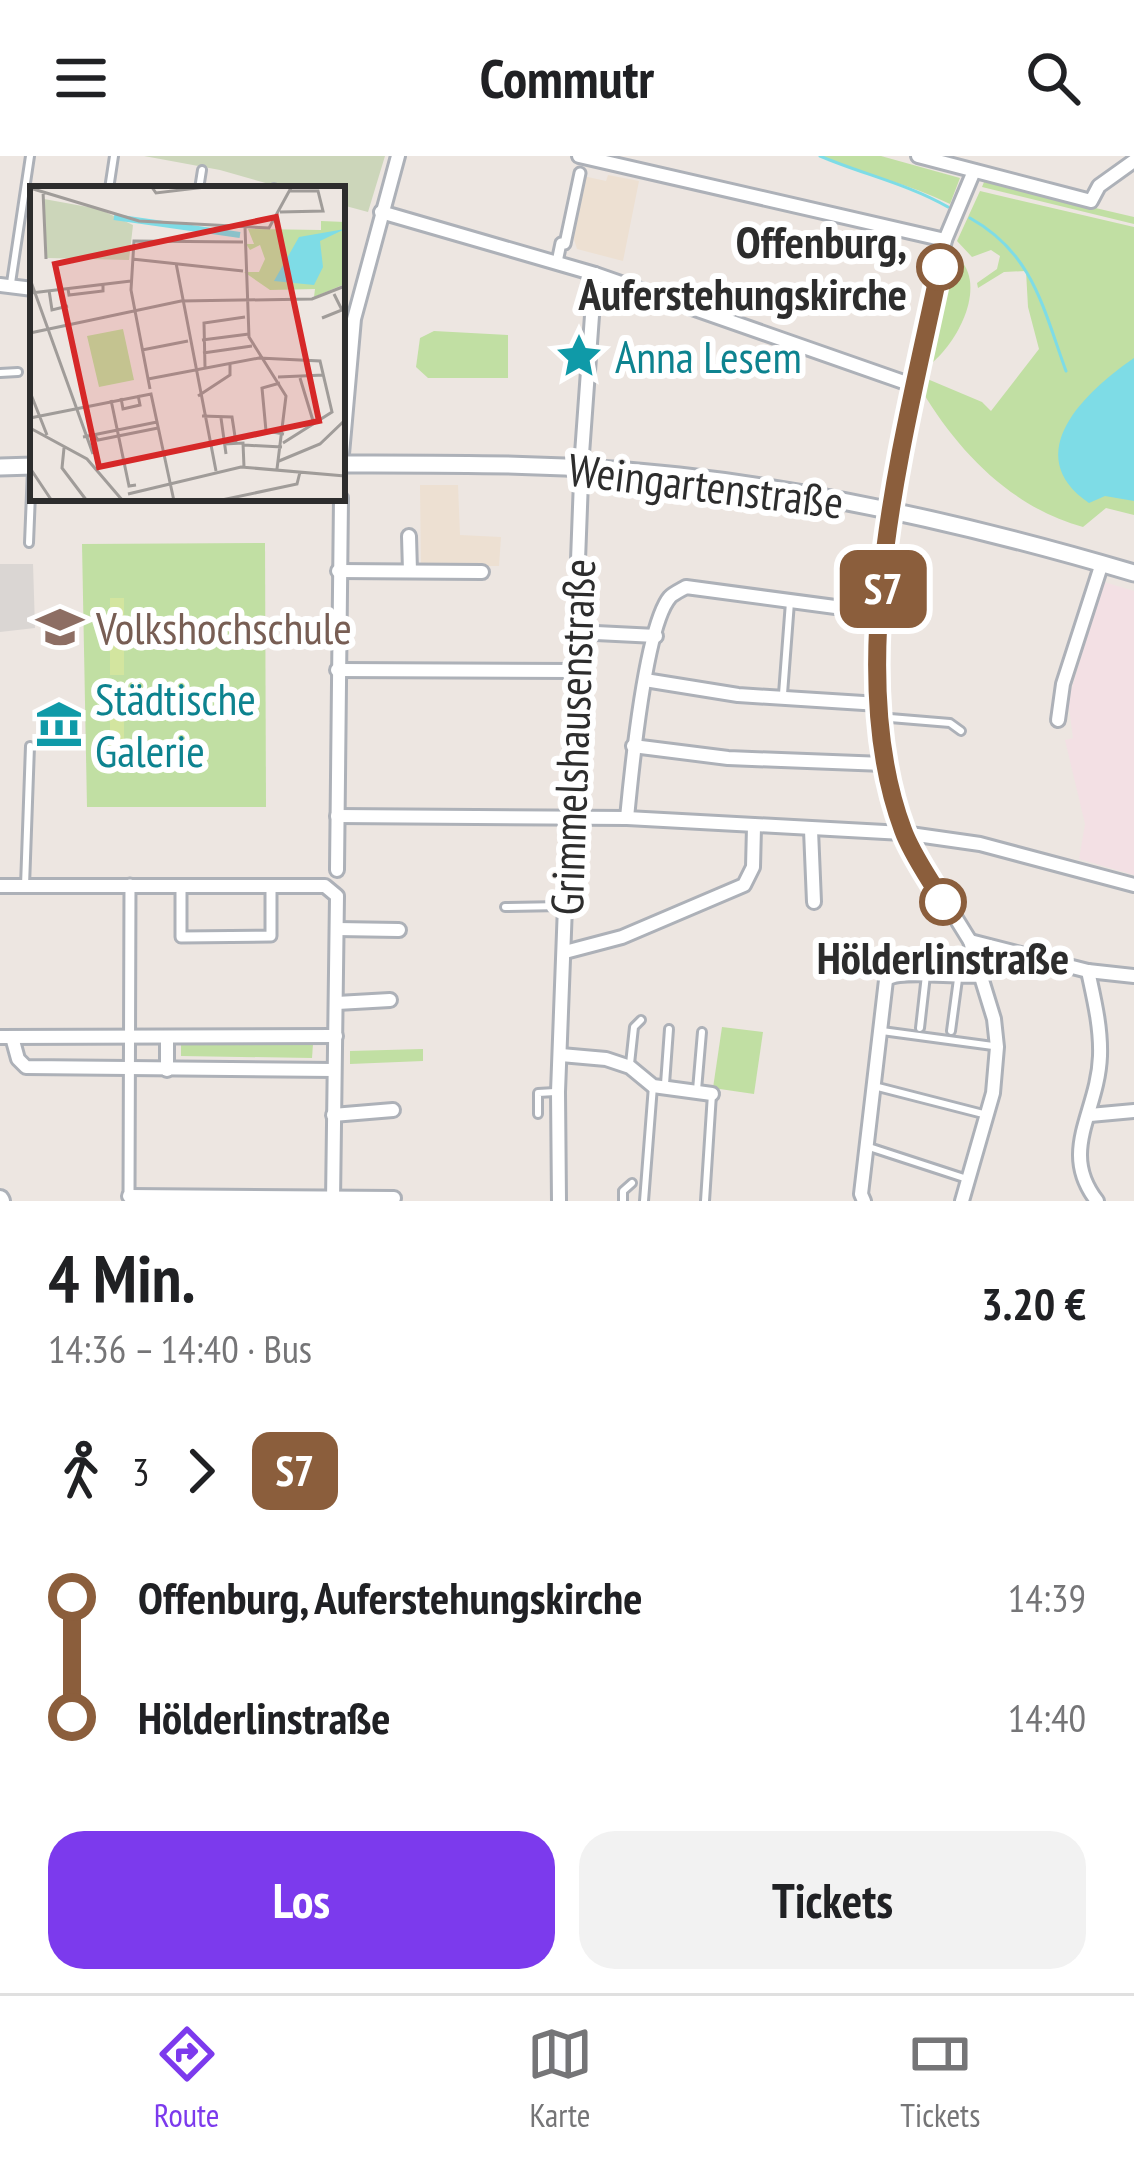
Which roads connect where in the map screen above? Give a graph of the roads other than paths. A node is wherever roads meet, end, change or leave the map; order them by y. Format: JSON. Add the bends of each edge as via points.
{"nodes":[{"id":1,"x":30,"y":156,"type":"edge"},
{"id":2,"x":114,"y":156,"type":"edge"},
{"id":3,"x":398,"y":156,"type":"edge"},
{"id":4,"x":580,"y":156,"type":"edge"},
{"id":5,"x":918,"y":156,"type":"edge"},
{"id":6,"x":1134,"y":161,"type":"edge"},
{"id":7,"x":202,"y":170,"type":"dead end"},
{"id":8,"x":974,"y":171,"type":"junction"},
{"id":9,"x":580,"y":173,"type":"dead end"},
{"id":10,"x":109,"y":186,"type":"edge"},
{"id":11,"x":199,"y":186,"type":"edge"},
{"id":12,"x":381,"y":212,"type":"junction"},
{"id":13,"x":945,"y":241,"type":"junction"},
{"id":14,"x":556,"y":262,"type":"junction"},
{"id":15,"x":596,"y":274,"type":"junction"},
{"id":16,"x":5,"y":286,"type":"edge"},
{"id":17,"x":348,"y":318,"type":"edge"},
{"id":18,"x":345,"y":362,"type":"edge"},
{"id":19,"x":18,"y":372,"type":"dead end"},
{"id":20,"x":0,"y":373,"type":"edge"},
{"id":21,"x":914,"y":386,"type":"junction"},
{"id":22,"x":345,"y":464,"type":"edge"},
{"id":23,"x":30,"y":466,"type":"edge"},
{"id":24,"x":0,"y":467,"type":"edge"},
{"id":25,"x":581,"y":467,"type":"junction"},
{"id":26,"x":31,"y":501,"type":"edge"},
{"id":27,"x":340,"y":501,"type":"edge"},
{"id":28,"x":892,"y":510,"type":"junction"},
{"id":29,"x":410,"y":536,"type":"dead end"},
{"id":30,"x":29,"y":544,"type":"dead end"},
{"id":31,"x":1100,"y":560,"type":"junction"},
{"id":32,"x":338,"y":571,"type":"junction"},
{"id":33,"x":410,"y":571,"type":"junction"},
{"id":34,"x":482,"y":572,"type":"dead end"},
{"id":35,"x":1134,"y":573,"type":"edge"},
{"id":36,"x":790,"y":602,"type":"junction"},
{"id":37,"x":880,"y":613,"type":"junction"},
{"id":38,"x":575,"y":632,"type":"junction"},
{"id":39,"x":656,"y":636,"type":"junction"},
{"id":40,"x":337,"y":670,"type":"junction"},
{"id":41,"x":574,"y":671,"type":"junction"},
{"id":42,"x":646,"y":680,"type":"junction"},
{"id":43,"x":783,"y":698,"type":"junction"},
{"id":44,"x":879,"y":710,"type":"junction"},
{"id":45,"x":1058,"y":720,"type":"dead end"},
{"id":46,"x":961,"y":731,"type":"dead end"},
{"id":47,"x":29,"y":746,"type":"dead end"},
{"id":48,"x":633,"y":746,"type":"junction"},
{"id":49,"x":884,"y":764,"type":"junction"},
{"id":50,"x":337,"y":816,"type":"junction"},
{"id":51,"x":570,"y":818,"type":"junction"},
{"id":52,"x":627,"y":818,"type":"junction"},
{"id":53,"x":754,"y":826,"type":"junction"},
{"id":54,"x":811,"y":830,"type":"junction"},
{"id":55,"x":904,"y":832,"type":"junction"},
{"id":56,"x":337,"y":870,"type":"dead end"},
{"id":57,"x":130,"y":884,"type":"junction"},
{"id":58,"x":181,"y":885,"type":"junction"},
{"id":59,"x":1134,"y":885,"type":"edge"},
{"id":60,"x":0,"y":886,"type":"edge"},
{"id":61,"x":25,"y":886,"type":"junction"},
{"id":62,"x":271,"y":886,"type":"junction"},
{"id":63,"x":814,"y":902,"type":"dead end"},
{"id":64,"x":566,"y":906,"type":"junction"},
{"id":65,"x":505,"y":908,"type":"dead end"},
{"id":66,"x":337,"y":929,"type":"junction"},
{"id":67,"x":399,"y":930,"type":"dead end"},
{"id":68,"x":970,"y":941,"type":"junction"},
{"id":69,"x":565,"y":952,"type":"junction"},
{"id":70,"x":1088,"y":970,"type":"junction"},
{"id":71,"x":926,"y":975,"type":"junction"},
{"id":72,"x":983,"y":975,"type":"junction"},
{"id":73,"x":1134,"y":976,"type":"edge"},
{"id":74,"x":958,"y":979,"type":"junction"},
{"id":75,"x":391,"y":1000,"type":"dead end"},
{"id":76,"x":337,"y":1003,"type":"junction"},
{"id":77,"x":641,"y":1020,"type":"dead end"},
{"id":78,"x":920,"y":1028,"type":"dead end"},
{"id":79,"x":669,"y":1029,"type":"dead end"},
{"id":80,"x":951,"y":1030,"type":"dead end"},
{"id":81,"x":880,"y":1031,"type":"junction"},
{"id":82,"x":702,"y":1032,"type":"dead end"},
{"id":83,"x":8,"y":1034,"type":"edge"},
{"id":84,"x":336,"y":1036,"type":"junction"},
{"id":85,"x":129,"y":1037,"type":"junction"},
{"id":86,"x":167,"y":1037,"type":"junction"},
{"id":87,"x":997,"y":1047,"type":"junction"},
{"id":88,"x":561,"y":1055,"type":"junction"},
{"id":89,"x":630,"y":1067,"type":"junction"},
{"id":90,"x":130,"y":1069,"type":"junction"},
{"id":91,"x":167,"y":1070,"type":"junction"},
{"id":92,"x":334,"y":1070,"type":"junction"},
{"id":93,"x":874,"y":1086,"type":"junction"},
{"id":94,"x":659,"y":1087,"type":"junction"},
{"id":95,"x":558,"y":1092,"type":"junction"},
{"id":96,"x":704,"y":1092,"type":"junction"},
{"id":97,"x":393,"y":1111,"type":"dead end"},
{"id":98,"x":1134,"y":1111,"type":"edge"},
{"id":99,"x":334,"y":1114,"type":"junction"},
{"id":100,"x":538,"y":1114,"type":"dead end"},
{"id":101,"x":988,"y":1115,"type":"junction"},
{"id":102,"x":1090,"y":1115,"type":"junction"},
{"id":103,"x":866,"y":1147,"type":"junction"},
{"id":104,"x":970,"y":1180,"type":"junction"},
{"id":105,"x":632,"y":1183,"type":"dead end"},
{"id":106,"x":394,"y":1198,"type":"dead end"},
{"id":107,"x":129,"y":1199,"type":"edge"},
{"id":108,"x":333,"y":1199,"type":"edge"},
{"id":109,"x":559,"y":1201,"type":"edge"},
{"id":110,"x":622,"y":1201,"type":"edge"},
{"id":111,"x":644,"y":1201,"type":"edge"},
{"id":112,"x":705,"y":1201,"type":"edge"},
{"id":113,"x":864,"y":1201,"type":"edge"},
{"id":114,"x":962,"y":1201,"type":"edge"},
{"id":115,"x":1097,"y":1201,"type":"edge"}],
"edges":[{"from":1,"to":16,"type":"lane"},
{"from":2,"to":10,"type":"lane"},
{"from":3,"to":12,"type":"street"},
{"from":4,"to":13,"type":"street"},
{"from":5,"to":8,"type":"street"},
{"from":6,"to":8,"type":"street","via":[[1091,201]]},
{"from":7,"to":11,"type":"lane"},
{"from":8,"to":13,"type":"street"},
{"from":9,"to":14,"type":"street"},
{"from":12,"to":14,"type":"street"},
{"from":12,"to":17,"type":"street"},
{"from":13,"to":21,"type":"street"},
{"from":14,"to":15,"type":"street"},
{"from":15,"to":21,"type":"street"},
{"from":15,"to":25,"type":"street","name":"Grimmelshausenstraße"},
{"from":17,"to":18,"type":"street"},
{"from":19,"to":20,"type":"lane"},
{"from":21,"to":28,"type":"street"},
{"from":22,"to":25,"type":"street","name":"Weingartenstraße"},
{"from":23,"to":24,"type":"street"},
{"from":25,"to":28,"type":"street","name":"Weingartenstraße"},
{"from":25,"to":38,"type":"street","name":"Grimmelshausenstraße"},
{"from":26,"to":30,"type":"lane"},
{"from":27,"to":32,"type":"street"},
{"from":28,"to":31,"type":"street","name":"Weingartenstraße"},
{"from":28,"to":37,"type":"street"},
{"from":29,"to":33,"type":"street"},
{"from":31,"to":35,"type":"street","name":"Weingartenstraße"},
{"from":31,"to":45,"type":"street"},
{"from":32,"to":33,"type":"street"},
{"from":32,"to":40,"type":"street"},
{"from":33,"to":34,"type":"street"},
{"from":36,"to":37,"type":"street"},
{"from":36,"to":39,"type":"street","via":[[686,586],[668,599]]},
{"from":36,"to":43,"type":"lane"},
{"from":37,"to":44,"type":"street"},
{"from":38,"to":39,"type":"street"},
{"from":38,"to":41,"type":"street","name":"Grimmelshausenstraße"},
{"from":39,"to":42,"type":"street"},
{"from":40,"to":41,"type":"street"},
{"from":40,"to":50,"type":"street"},
{"from":41,"to":51,"type":"street","name":"Grimmelshausenstraße"},
{"from":42,"to":43,"type":"street"},
{"from":42,"to":48,"type":"street"},
{"from":43,"to":44,"type":"street"},
{"from":44,"to":46,"type":"lane"},
{"from":44,"to":49,"type":"street"},
{"from":47,"to":61,"type":"lane"},
{"from":48,"to":49,"type":"street"},
{"from":48,"to":52,"type":"street"},
{"from":49,"to":55,"type":"street"},
{"from":50,"to":51,"type":"street"},
{"from":50,"to":56,"type":"street"},
{"from":51,"to":52,"type":"street"},
{"from":51,"to":64,"type":"street","name":"Grimmelshausenstraße"},
{"from":52,"to":53,"type":"street"},
{"from":53,"to":54,"type":"street"},
{"from":53,"to":69,"type":"street","via":[[744,885]]},
{"from":54,"to":55,"type":"street"},
{"from":54,"to":63,"type":"street"},
{"from":55,"to":59,"type":"street"},
{"from":55,"to":68,"type":"street"},
{"from":57,"to":58,"type":"street"},
{"from":57,"to":61,"type":"street"},
{"from":57,"to":85,"type":"street"},
{"from":58,"to":62,"type":"street"},
{"from":58,"to":62,"type":"street","via":[[181,937],[271,936]]},
{"from":60,"to":61,"type":"street"},
{"from":62,"to":66,"type":"street","via":[[325,886],[337,896]]},
{"from":64,"to":65,"type":"lane"},
{"from":64,"to":69,"type":"street","name":"Grimmelshausenstraße"},
{"from":66,"to":67,"type":"street"},
{"from":66,"to":76,"type":"street"},
{"from":68,"to":70,"type":"street"},
{"from":68,"to":72,"type":"street"},
{"from":69,"to":88,"type":"street","name":"Grimmelshausenstraße"},
{"from":70,"to":73,"type":"street"},
{"from":70,"to":102,"type":"street","via":[[1100,1056]]},
{"from":71,"to":74,"type":"street"},
{"from":71,"to":78,"type":"lane"},
{"from":71,"to":81,"type":"street","via":[[890,974]]},
{"from":72,"to":74,"type":"street"},
{"from":72,"to":87,"type":"street"},
{"from":74,"to":80,"type":"lane"},
{"from":75,"to":76,"type":"street"},
{"from":76,"to":84,"type":"street"},
{"from":77,"to":89,"type":"lane"},
{"from":79,"to":94,"type":"lane"},
{"from":81,"to":87,"type":"lane"},
{"from":81,"to":93,"type":"street"},
{"from":82,"to":96,"type":"lane"},
{"from":83,"to":85,"type":"street"},
{"from":83,"to":90,"type":"street","via":[[26,1067]]},
{"from":84,"to":86,"type":"street"},
{"from":84,"to":92,"type":"street"},
{"from":85,"to":86,"type":"street"},
{"from":85,"to":90,"type":"street"},
{"from":86,"to":91,"type":"street"},
{"from":87,"to":101,"type":"street"},
{"from":88,"to":89,"type":"street"},
{"from":88,"to":95,"type":"street","name":"Grimmelshausenstraße"},
{"from":89,"to":94,"type":"street"},
{"from":90,"to":91,"type":"street"},
{"from":90,"to":107,"type":"street"},
{"from":91,"to":92,"type":"street"},
{"from":92,"to":99,"type":"street"},
{"from":93,"to":101,"type":"lane"},
{"from":93,"to":103,"type":"street"},
{"from":94,"to":96,"type":"street"},
{"from":94,"to":111,"type":"lane"},
{"from":95,"to":100,"type":"lane","via":[[538,1094]]},
{"from":95,"to":109,"type":"street","name":"Grimmelshausenstraße"},
{"from":96,"to":112,"type":"lane"},
{"from":97,"to":99,"type":"street"},
{"from":98,"to":102,"type":"street"},
{"from":99,"to":108,"type":"street"},
{"from":101,"to":104,"type":"street"},
{"from":102,"to":115,"type":"street","via":[[1076,1156]]},
{"from":103,"to":104,"type":"lane"},
{"from":103,"to":113,"type":"street"},
{"from":104,"to":114,"type":"street"},
{"from":105,"to":110,"type":"lane"},
{"from":106,"to":108,"type":"street"},
{"from":107,"to":108,"type":"street"}]}
